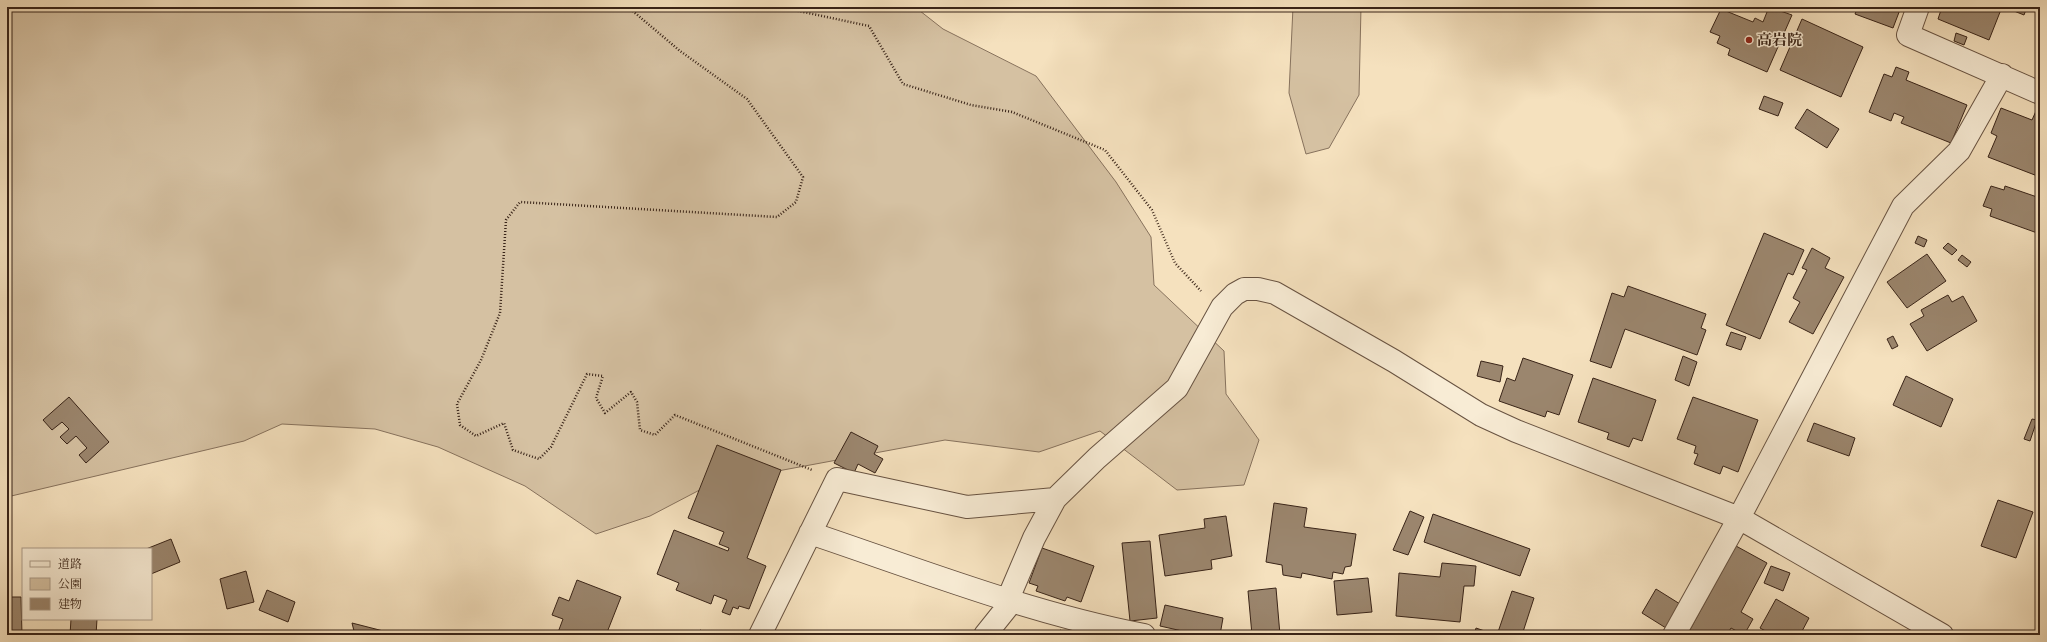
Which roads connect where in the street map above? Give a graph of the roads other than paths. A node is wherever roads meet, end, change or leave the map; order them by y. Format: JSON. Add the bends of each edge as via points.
{"nodes":[{"id":1,"x":1918,"y":7,"type":"edge"},
{"id":2,"x":2002,"y":75,"type":"junction"},
{"id":3,"x":2040,"y":93,"type":"edge"},
{"id":4,"x":1055,"y":498,"type":"junction"},
{"id":5,"x":1739,"y":518,"type":"junction"},
{"id":6,"x":810,"y":533,"type":"junction"},
{"id":7,"x":1010,"y":600,"type":"junction"},
{"id":8,"x":760,"y":635,"type":"edge"},
{"id":9,"x":985,"y":635,"type":"edge"},
{"id":10,"x":1144,"y":635,"type":"edge"},
{"id":11,"x":1674,"y":635,"type":"edge"},
{"id":12,"x":1942,"y":635,"type":"edge"}],
"edges":[{"from":1,"to":2,"type":"street","via":[[1908,35]]},
{"from":2,"to":3,"type":"street"},
{"from":2,"to":5,"type":"street","via":[[1959,151],[1903,206]]},
{"from":4,"to":5,"type":"street","via":[[1177,388],[1222,307],[1235,294],[1258,289],[1275,293],[1394,361],[1481,415]]},
{"from":4,"to":6,"type":"street","via":[[967,507],[837,479]]},
{"from":4,"to":7,"type":"street","via":[[1034,538]]},
{"from":5,"to":11,"type":"street"},
{"from":5,"to":12,"type":"street"},
{"from":6,"to":7,"type":"street"},
{"from":6,"to":8,"type":"street"},
{"from":7,"to":9,"type":"street"},
{"from":7,"to":10,"type":"street","via":[[1091,625]]}]}
